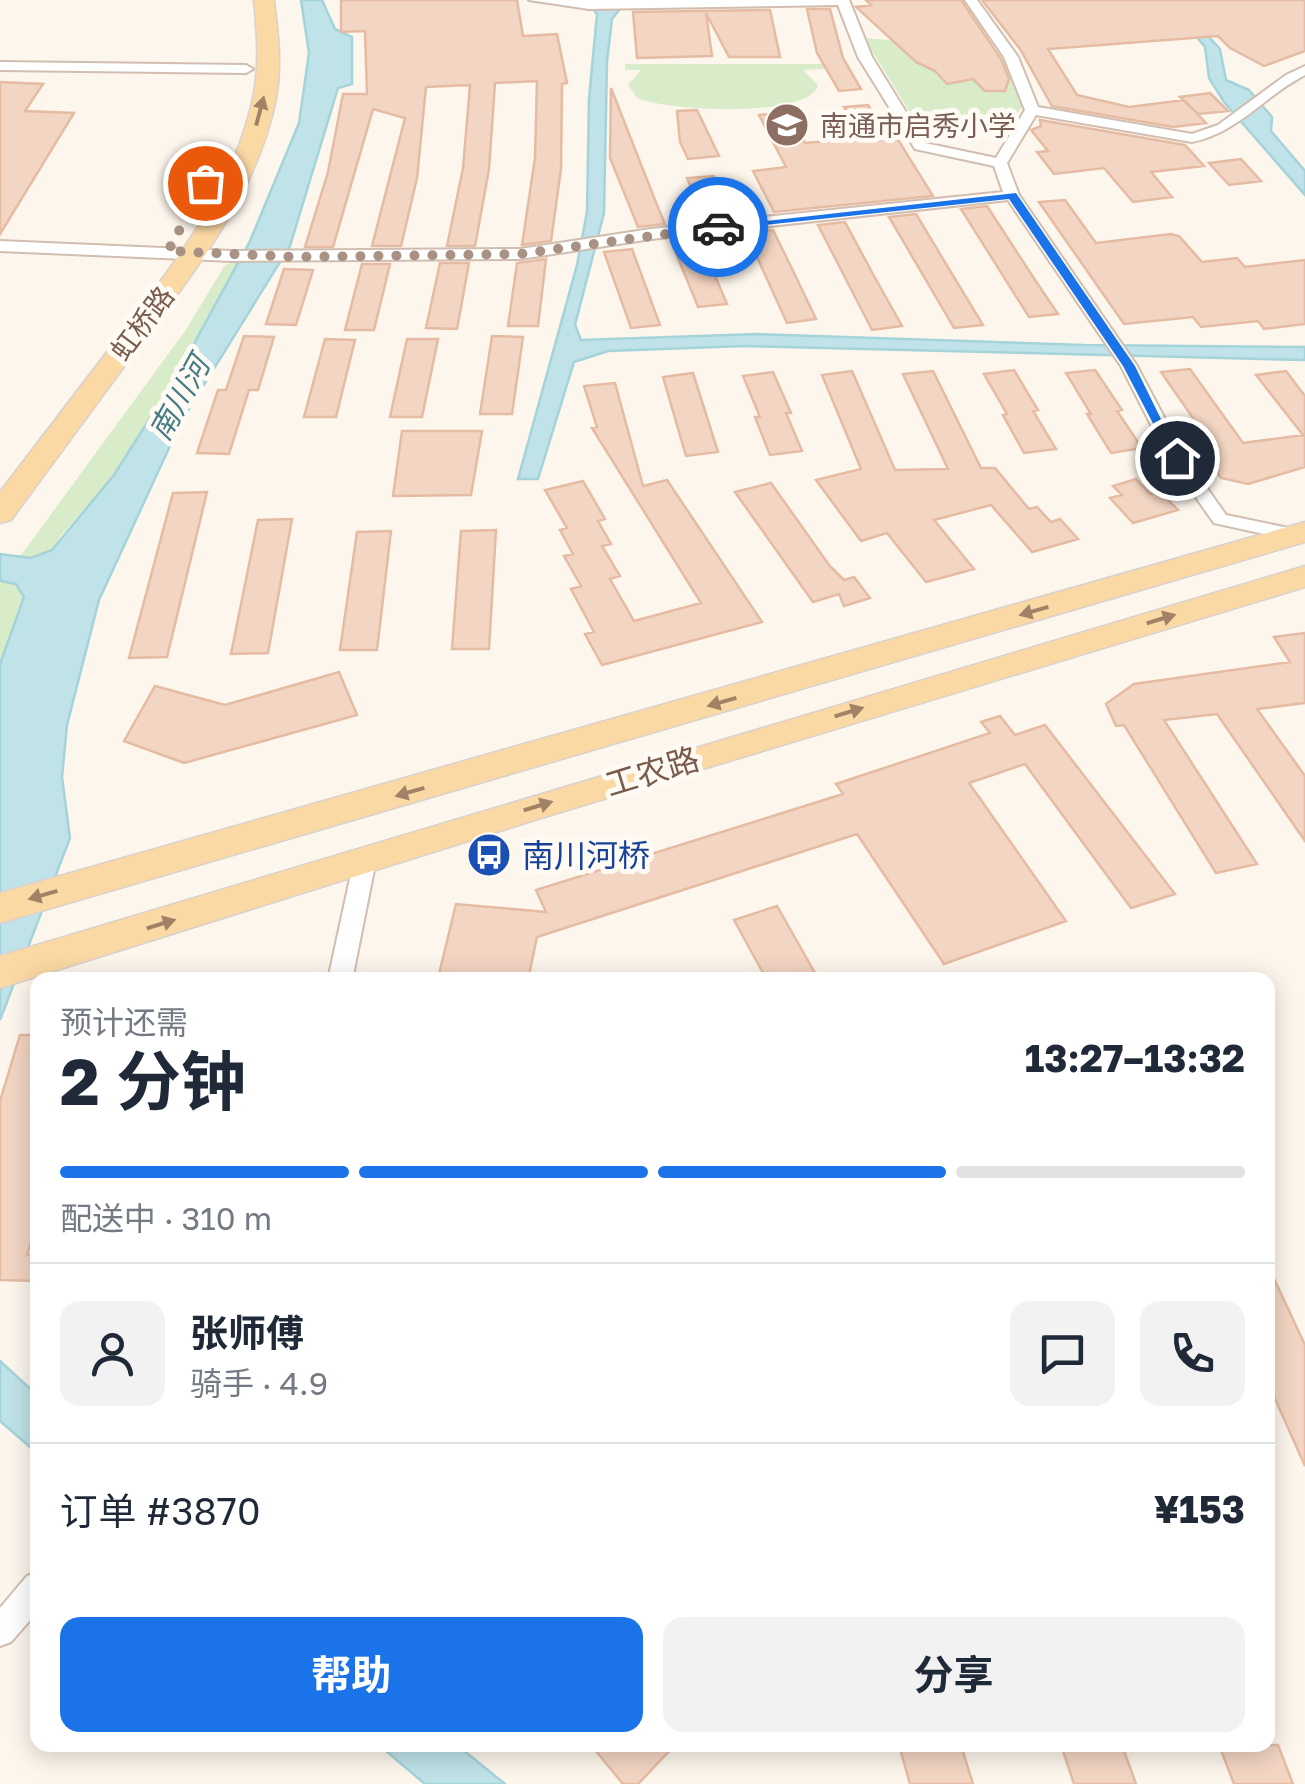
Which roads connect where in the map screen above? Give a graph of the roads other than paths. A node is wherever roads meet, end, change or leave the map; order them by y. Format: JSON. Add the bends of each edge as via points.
{"nodes":[{"id":1,"x":243,"y":0,"type":"edge"},
{"id":2,"x":264,"y":0,"type":"edge"},
{"id":3,"x":535,"y":0,"type":"edge"},
{"id":4,"x":971,"y":0,"type":"edge"},
{"id":5,"x":0,"y":66,"type":"edge"},
{"id":6,"x":246,"y":69,"type":"junction"},
{"id":7,"x":1305,"y":70,"type":"edge"},
{"id":8,"x":237,"y":101,"type":"dead end"},
{"id":9,"x":1032,"y":110,"type":"junction"},
{"id":10,"x":228,"y":133,"type":"dead end"},
{"id":11,"x":1000,"y":162,"type":"junction"},
{"id":12,"x":1012,"y":195,"type":"junction"},
{"id":13,"x":0,"y":246,"type":"edge"},
{"id":14,"x":168,"y":251,"type":"junction"},
{"id":15,"x":196,"y":254,"type":"junction"},
{"id":16,"x":0,"y":478,"type":"edge"},
{"id":17,"x":0,"y":514,"type":"edge"},
{"id":18,"x":1300,"y":534,"type":"edge"},
{"id":19,"x":1305,"y":576,"type":"edge"},
{"id":20,"x":365,"y":860,"type":"junction"},
{"id":21,"x":0,"y":908,"type":"edge"},
{"id":22,"x":0,"y":972,"type":"edge"},
{"id":23,"x":342,"y":972,"type":"edge"},
{"id":24,"x":30,"y":1596,"type":"edge"},
{"id":25,"x":0,"y":1631,"type":"edge"}],
"edges":[{"from":1,"to":6,"type":"main road"},
{"from":15,"to":2,"type":"main road","name":"虹桥路","one_way":true,"via":[[249,150],[270,69]]},
{"from":3,"to":11,"type":"street","via":[[843,0],[865,57],[920,146]]},
{"from":4,"to":9,"type":"street","via":[[1011,56]]},
{"from":5,"to":6,"type":"street"},
{"from":6,"to":8,"type":"main road"},
{"from":7,"to":9,"type":"street","via":[[1212,136]]},
{"from":9,"to":11,"type":"street"},
{"from":10,"to":14,"type":"main road","name":"虹桥路"},
{"from":11,"to":12,"type":"street"},
{"from":12,"to":15,"type":"street","via":[[520,254]]},
{"from":12,"to":18,"type":"street","via":[[1126,362],[1177,458],[1220,518]]},
{"from":13,"to":14,"type":"street"},
{"from":14,"to":15,"type":"street"},
{"from":14,"to":16,"type":"main road","name":"虹桥路"},
{"from":15,"to":17,"type":"main road","name":"虹桥路"},
{"from":18,"to":21,"type":"main road","name":"工农路","one_way":true},
{"from":20,"to":19,"type":"main road","name":"工农路","one_way":true},
{"from":22,"to":20,"type":"main road","name":"工农路","one_way":true},
{"from":20,"to":23,"type":"street"},
{"from":24,"to":25,"type":"street"}]}
